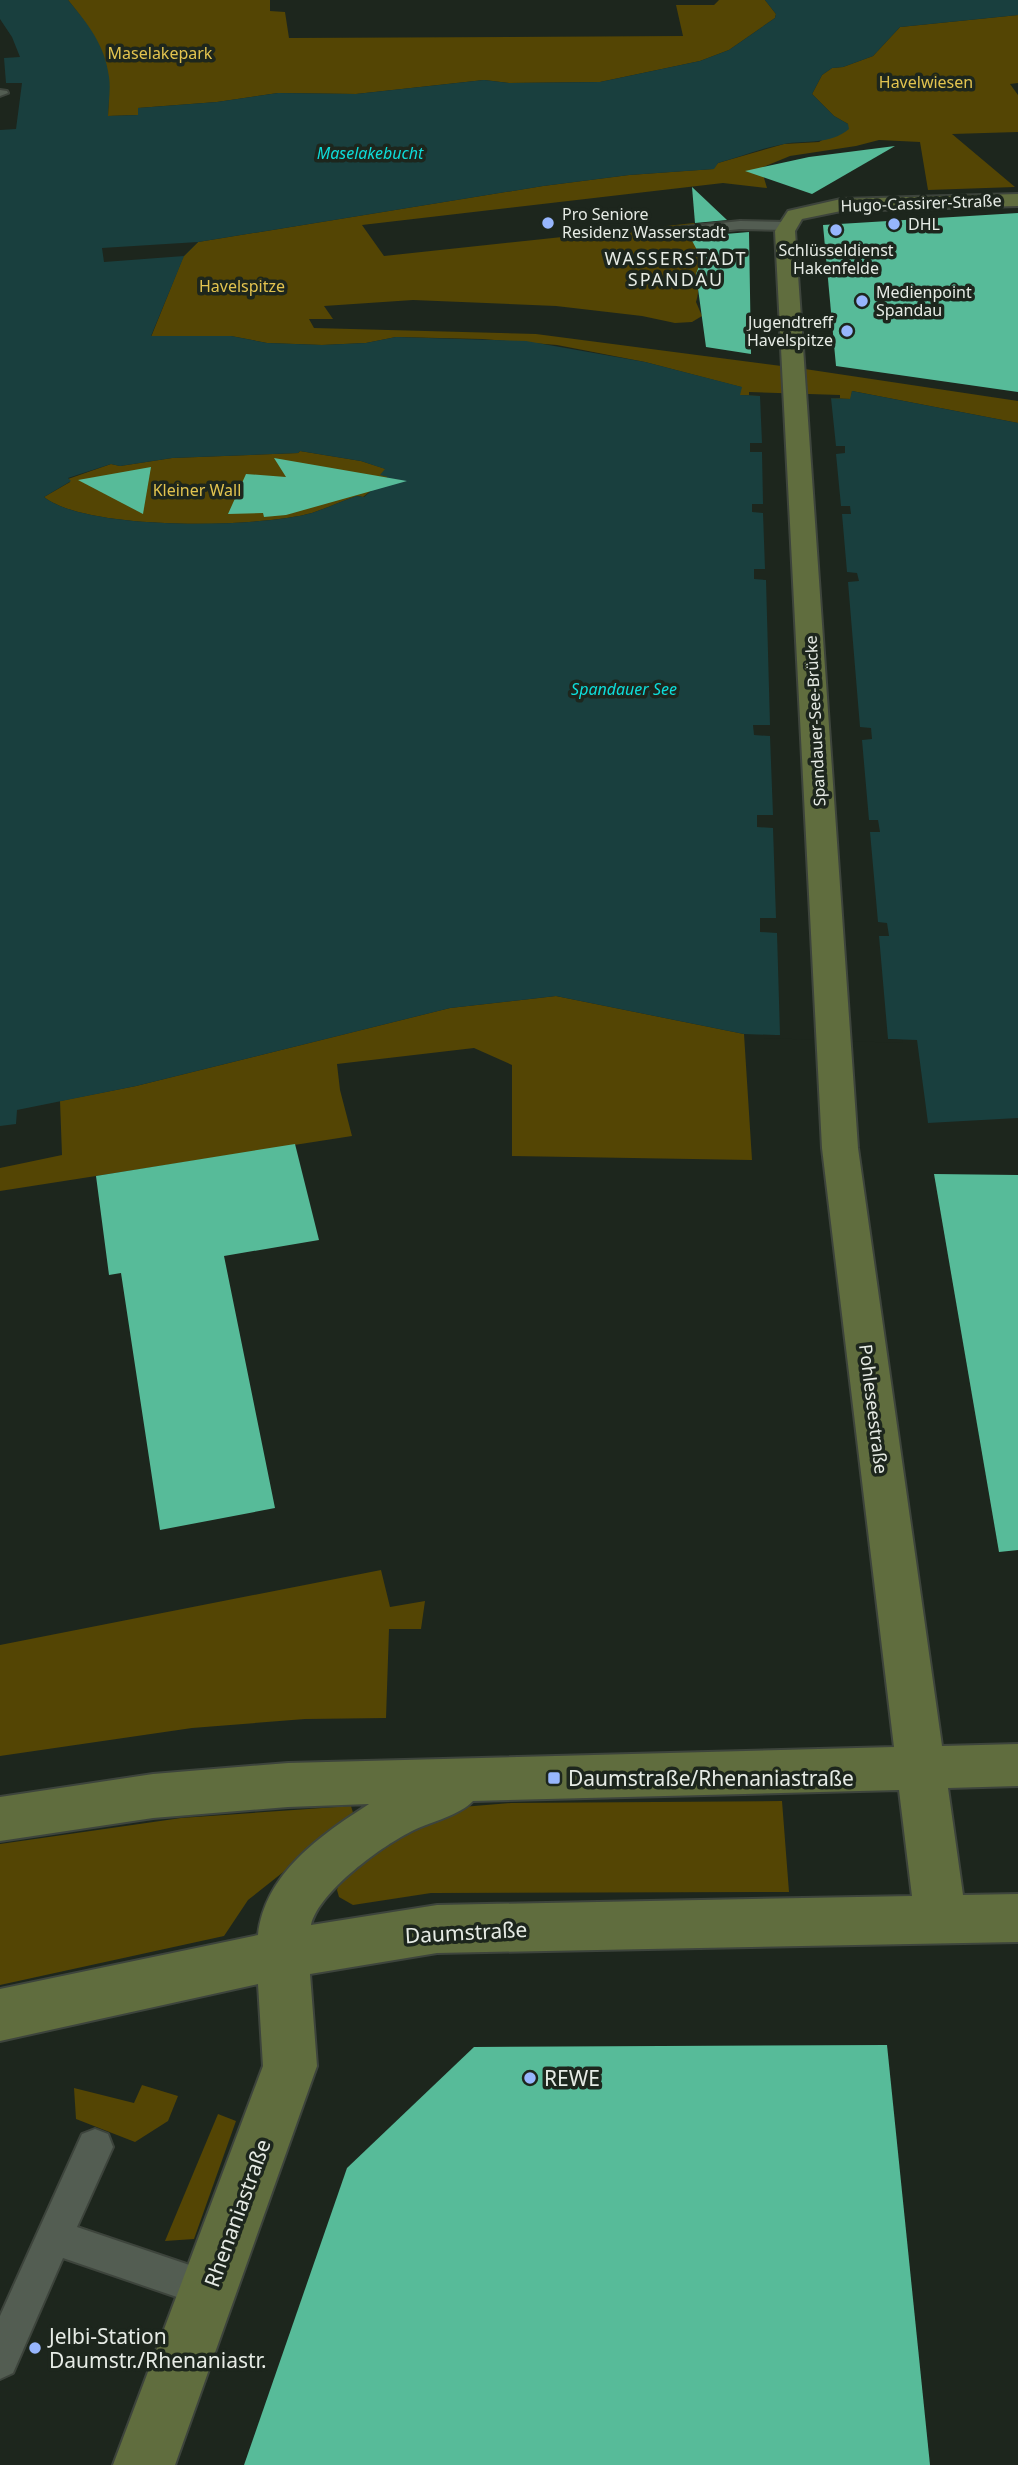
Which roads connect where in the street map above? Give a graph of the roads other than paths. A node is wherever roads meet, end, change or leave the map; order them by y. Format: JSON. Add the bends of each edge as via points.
{"nodes":[{"id":1,"x":1018,"y":200,"type":"edge"},
{"id":2,"x":787,"y":226,"type":"junction"},
{"id":3,"x":675,"y":232,"type":"dead end"},
{"id":4,"x":835,"y":1051,"type":"joint"},
{"id":5,"x":1018,"y":1765,"type":"edge"},
{"id":6,"x":921,"y":1766,"type":"junction"},
{"id":7,"x":472,"y":1781,"type":"junction"},
{"id":8,"x":0,"y":1819,"type":"edge"},
{"id":9,"x":1018,"y":1918,"type":"edge"},
{"id":10,"x":941,"y":1920,"type":"junction"},
{"id":11,"x":282,"y":1954,"type":"junction"},
{"id":12,"x":0,"y":2015,"type":"edge"},
{"id":13,"x":95,"y":2147,"type":"dead end"},
{"id":14,"x":54,"y":2237,"type":"junction"},
{"id":15,"x":209,"y":2290,"type":"junction"},
{"id":16,"x":0,"y":2360,"type":"edge"},
{"id":17,"x":144,"y":2465,"type":"edge"}],
"edges":[{"from":1,"to":2,"type":"street","name":"Hugo-Cassirer-Straße","via":[[841,205],[805,211]]},
{"from":2,"to":3,"type":"lane","via":[[740,225]]},
{"from":2,"to":4,"type":"street","name":"Spandauer-See-Brücke"},
{"from":4,"to":6,"type":"street","name":"Pohleseestraße","via":[[840,1148]]},
{"from":5,"to":6,"type":"street"},
{"from":6,"to":7,"type":"street"},
{"from":6,"to":10,"type":"street"},
{"from":7,"to":8,"type":"street","via":[[288,1785],[153,1796]]},
{"from":7,"to":11,"type":"street","name":"Rhenaniastraße","via":[[393,1816],[341,1850],[304,1886],[286,1916]]},
{"from":9,"to":10,"type":"street","name":"Daumstraße"},
{"from":10,"to":11,"type":"street","name":"Daumstraße","via":[[438,1929]]},
{"from":11,"to":12,"type":"street","name":"Daumstraße"},
{"from":11,"to":15,"type":"street","name":"Rhenaniastraße","via":[[290,2066]]},
{"from":13,"to":14,"type":"lane"},
{"from":14,"to":15,"type":"lane"},
{"from":14,"to":16,"type":"lane"},
{"from":15,"to":17,"type":"street","name":"Rhenaniastraße"}]}
